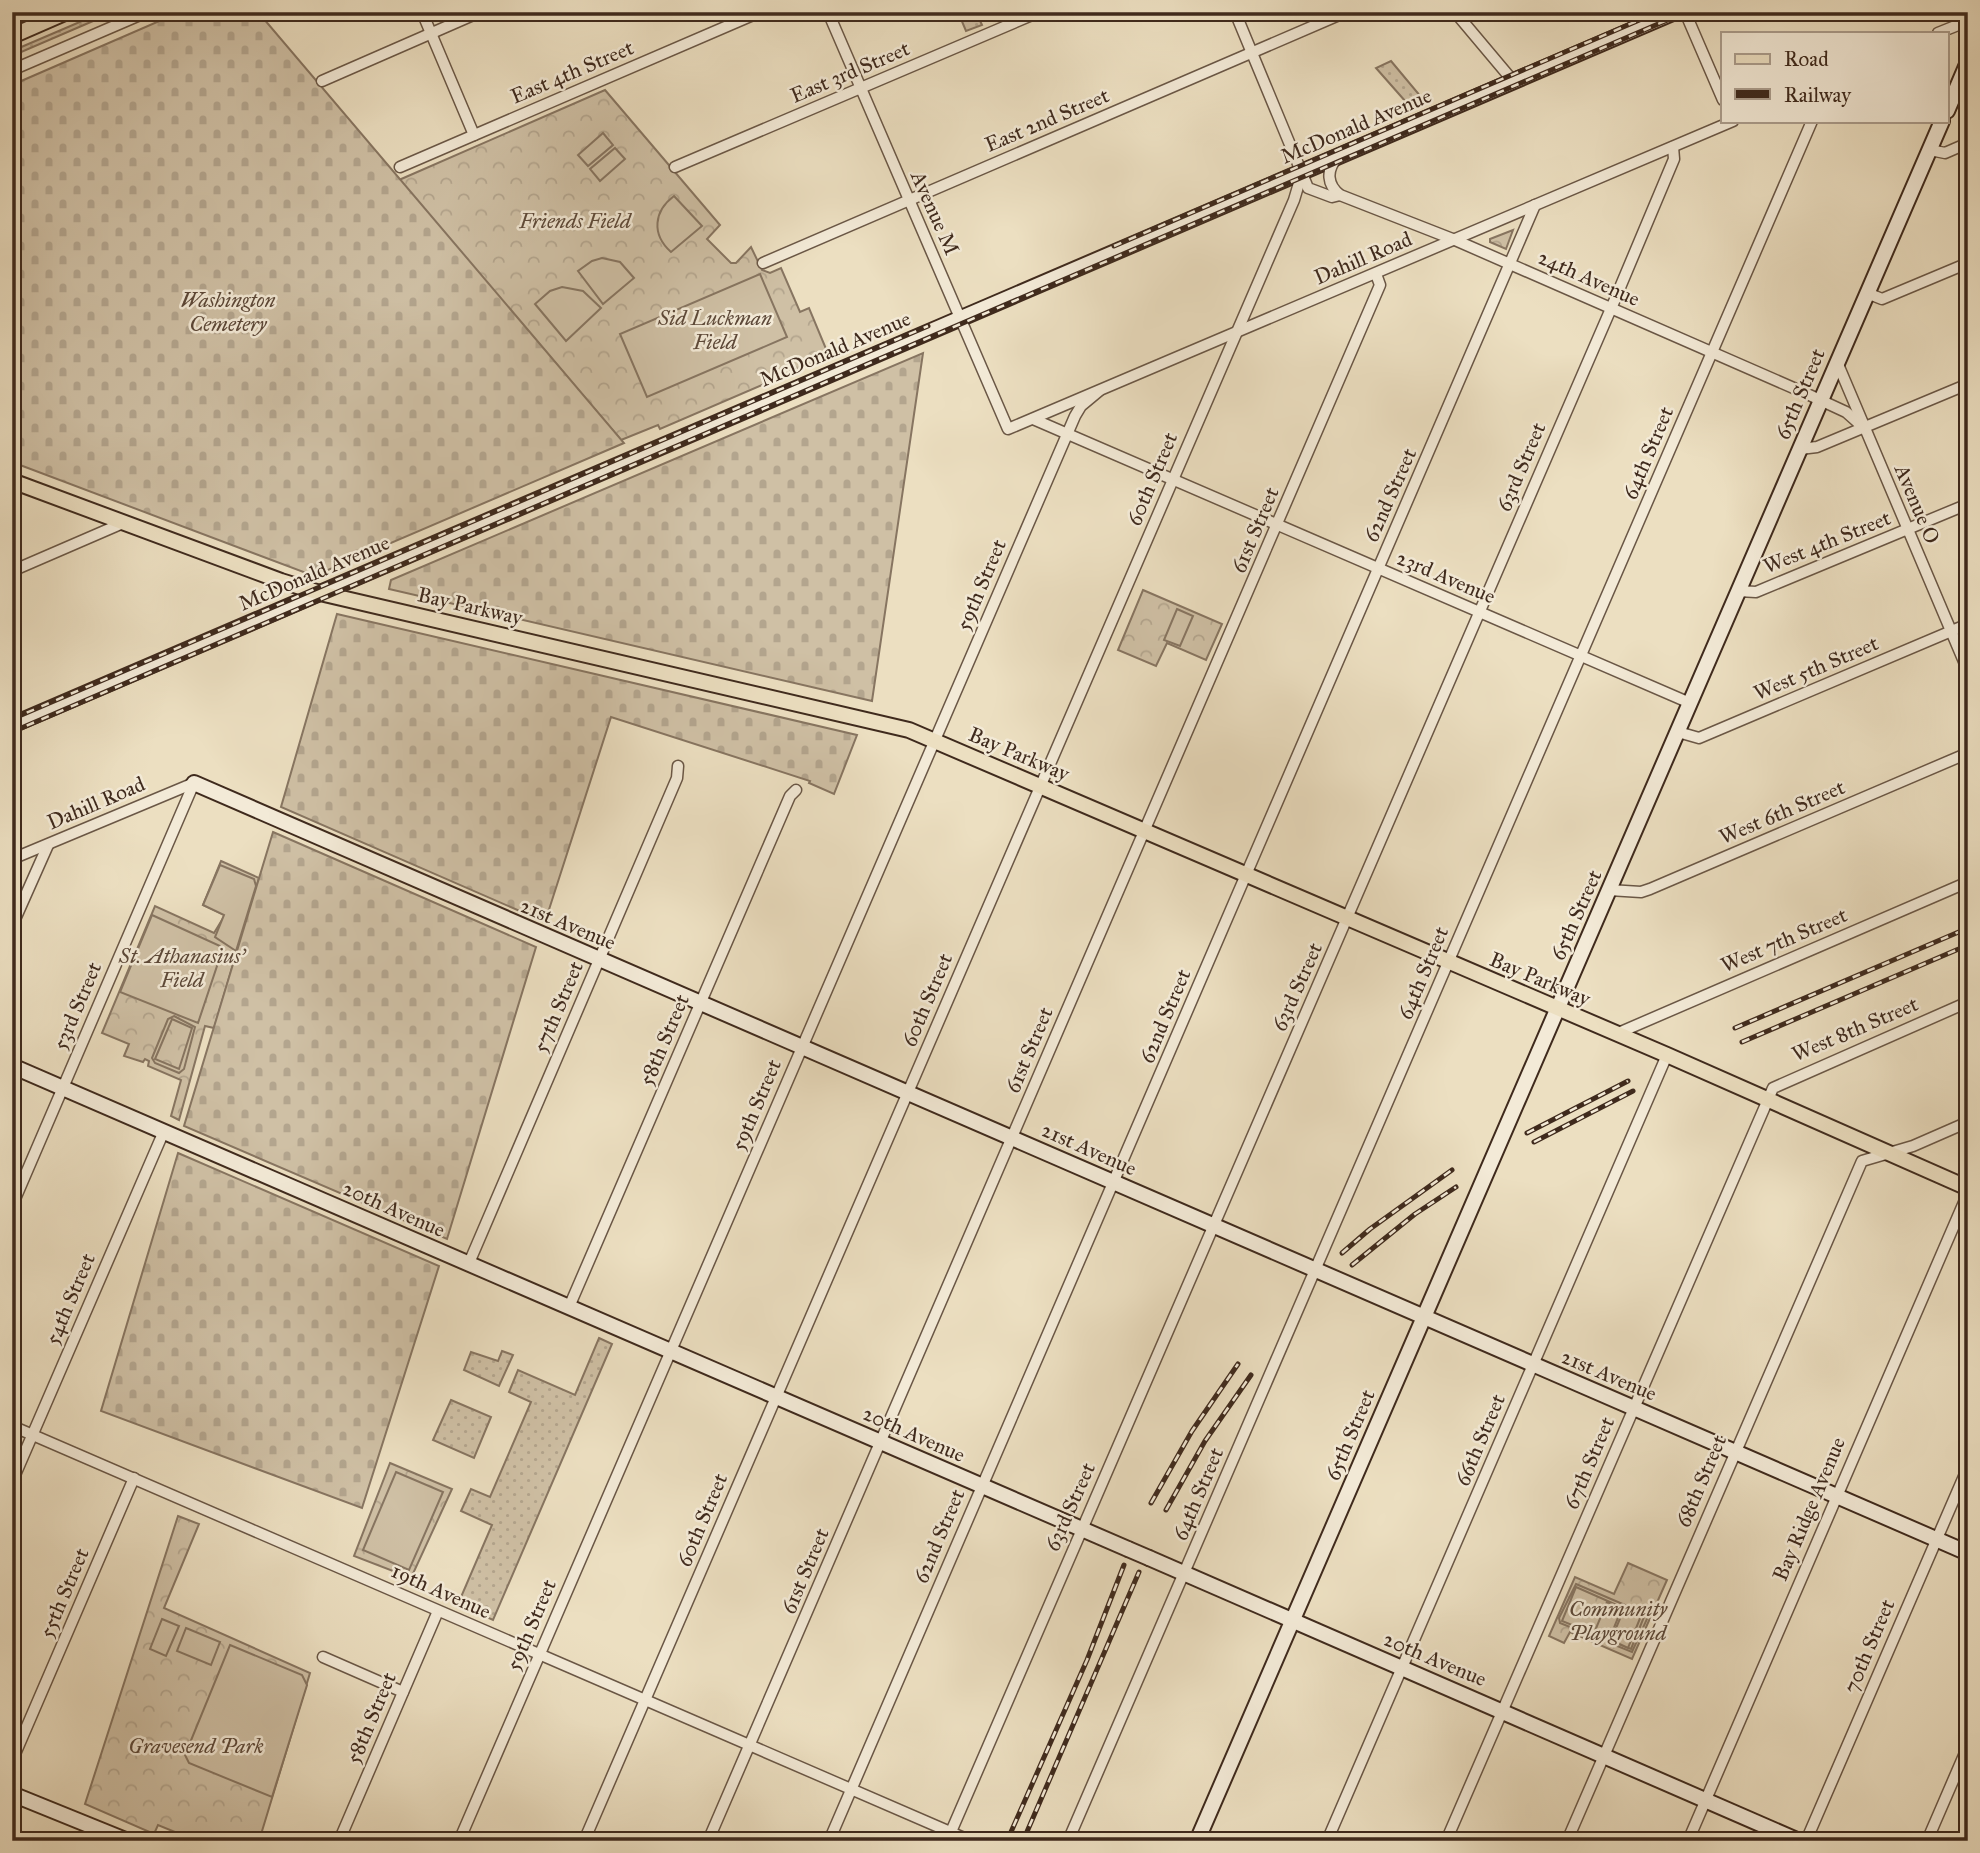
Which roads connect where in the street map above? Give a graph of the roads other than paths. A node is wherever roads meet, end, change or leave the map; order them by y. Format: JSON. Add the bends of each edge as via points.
{"nodes":[{"id":1,"x":67,"y":12,"type":"edge"},
{"id":2,"x":148,"y":12,"type":"edge"},
{"id":3,"x":422,"y":12,"type":"edge"},
{"id":4,"x":480,"y":12,"type":"edge"},
{"id":5,"x":760,"y":12,"type":"edge"},
{"id":6,"x":828,"y":12,"type":"edge"},
{"id":7,"x":1039,"y":12,"type":"edge"},
{"id":8,"x":1235,"y":12,"type":"edge"},
{"id":9,"x":1346,"y":12,"type":"edge"},
{"id":10,"x":1455,"y":12,"type":"edge"},
{"id":11,"x":1675,"y":12,"type":"edge"},
{"id":12,"x":1685,"y":12,"type":"edge"},
{"id":13,"x":1968,"y":21,"type":"edge"},
{"id":14,"x":1940,"y":32,"type":"edge"},
{"id":15,"x":431,"y":33,"type":"junction"},
{"id":16,"x":12,"y":36,"type":"edge"},
{"id":17,"x":1252,"y":53,"type":"junction"},
{"id":18,"x":1968,"y":62,"type":"edge"},
{"id":19,"x":12,"y":70,"type":"edge"},
{"id":20,"x":322,"y":81,"type":"dead end"},
{"id":21,"x":1513,"y":81,"type":"junction"},
{"id":22,"x":861,"y":89,"type":"junction"},
{"id":23,"x":1721,"y":95,"type":"edge"},
{"id":24,"x":1948,"y":109,"type":"edge"},
{"id":25,"x":1730,"y":122,"type":"edge"},
{"id":26,"x":1812,"y":122,"type":"edge"},
{"id":27,"x":1942,"y":122,"type":"edge"},
{"id":28,"x":474,"y":135,"type":"junction"},
{"id":29,"x":1968,"y":144,"type":"edge"},
{"id":30,"x":1673,"y":147,"type":"junction"},
{"id":31,"x":1930,"y":150,"type":"junction"},
{"id":32,"x":1337,"y":158,"type":"junction"},
{"id":33,"x":400,"y":167,"type":"dead end"},
{"id":34,"x":675,"y":167,"type":"dead end"},
{"id":35,"x":1302,"y":173,"type":"junction"},
{"id":36,"x":1340,"y":195,"type":"junction"},
{"id":37,"x":908,"y":201,"type":"junction"},
{"id":38,"x":1535,"y":205,"type":"junction"},
{"id":39,"x":1455,"y":240,"type":"junction"},
{"id":40,"x":763,"y":263,"type":"dead end"},
{"id":41,"x":1968,"y":263,"type":"edge"},
{"id":42,"x":1511,"y":265,"type":"junction"},
{"id":43,"x":1376,"y":274,"type":"junction"},
{"id":44,"x":1867,"y":293,"type":"junction"},
{"id":45,"x":1611,"y":309,"type":"junction"},
{"id":46,"x":960,"y":319,"type":"junction"},
{"id":47,"x":1236,"y":334,"type":"junction"},
{"id":48,"x":1712,"y":353,"type":"junction"},
{"id":49,"x":1837,"y":362,"type":"junction"},
{"id":50,"x":1968,"y":384,"type":"edge"},
{"id":51,"x":1099,"y":391,"type":"junction"},
{"id":52,"x":1821,"y":400,"type":"junction"},
{"id":53,"x":1033,"y":419,"type":"junction"},
{"id":54,"x":1864,"y":428,"type":"junction"},
{"id":55,"x":1008,"y":429,"type":"joint"},
{"id":56,"x":1069,"y":432,"type":"junction"},
{"id":57,"x":1800,"y":449,"type":"junction"},
{"id":58,"x":1173,"y":478,"type":"junction"},
{"id":59,"x":12,"y":481,"type":"edge"},
{"id":60,"x":1968,"y":504,"type":"edge"},
{"id":61,"x":123,"y":523,"type":"junction"},
{"id":62,"x":1278,"y":525,"type":"junction"},
{"id":63,"x":1908,"y":530,"type":"junction"},
{"id":64,"x":1379,"y":569,"type":"junction"},
{"id":65,"x":12,"y":571,"type":"edge"},
{"id":66,"x":1738,"y":591,"type":"junction"},
{"id":67,"x":320,"y":593,"type":"junction"},
{"id":68,"x":1479,"y":612,"type":"junction"},
{"id":69,"x":1968,"y":624,"type":"edge"},
{"id":70,"x":1951,"y":631,"type":"junction"},
{"id":71,"x":1581,"y":656,"type":"junction"},
{"id":72,"x":1968,"y":671,"type":"edge"},
{"id":73,"x":1690,"y":703,"type":"junction"},
{"id":74,"x":12,"y":725,"type":"edge"},
{"id":75,"x":1678,"y":732,"type":"junction"},
{"id":76,"x":935,"y":741,"type":"junction"},
{"id":77,"x":1968,"y":753,"type":"edge"},
{"id":78,"x":678,"y":766,"type":"dead end"},
{"id":79,"x":194,"y":783,"type":"junction"},
{"id":80,"x":1040,"y":786,"type":"junction"},
{"id":81,"x":796,"y":790,"type":"dead end"},
{"id":82,"x":1144,"y":832,"type":"junction"},
{"id":83,"x":48,"y":845,"type":"junction"},
{"id":84,"x":12,"y":859,"type":"edge"},
{"id":85,"x":1245,"y":875,"type":"junction"},
{"id":86,"x":1968,"y":882,"type":"edge"},
{"id":87,"x":1609,"y":890,"type":"junction"},
{"id":88,"x":1346,"y":919,"type":"junction"},
{"id":89,"x":12,"y":926,"type":"edge"},
{"id":90,"x":599,"y":960,"type":"junction"},
{"id":91,"x":1448,"y":962,"type":"junction"},
{"id":92,"x":1968,"y":1002,"type":"edge"},
{"id":93,"x":701,"y":1004,"type":"junction"},
{"id":94,"x":1557,"y":1009,"type":"junction"},
{"id":95,"x":1616,"y":1034,"type":"junction"},
{"id":96,"x":802,"y":1047,"type":"junction"},
{"id":97,"x":1667,"y":1055,"type":"junction"},
{"id":98,"x":12,"y":1066,"type":"edge"},
{"id":99,"x":63,"y":1088,"type":"junction"},
{"id":100,"x":907,"y":1093,"type":"junction"},
{"id":101,"x":1766,"y":1101,"type":"junction"},
{"id":102,"x":1968,"y":1122,"type":"edge"},
{"id":103,"x":164,"y":1131,"type":"junction"},
{"id":104,"x":1012,"y":1138,"type":"junction"},
{"id":105,"x":1887,"y":1153,"type":"junction"},
{"id":106,"x":1113,"y":1182,"type":"junction"},
{"id":107,"x":1968,"y":1191,"type":"edge"},
{"id":108,"x":12,"y":1206,"type":"edge"},
{"id":109,"x":1213,"y":1227,"type":"junction"},
{"id":110,"x":469,"y":1264,"type":"junction"},
{"id":111,"x":1315,"y":1270,"type":"junction"},
{"id":112,"x":569,"y":1307,"type":"junction"},
{"id":113,"x":1423,"y":1318,"type":"junction"},
{"id":114,"x":671,"y":1350,"type":"junction"},
{"id":115,"x":1533,"y":1365,"type":"junction"},
{"id":116,"x":776,"y":1396,"type":"junction"},
{"id":117,"x":1633,"y":1408,"type":"junction"},
{"id":118,"x":12,"y":1426,"type":"edge"},
{"id":119,"x":33,"y":1435,"type":"junction"},
{"id":120,"x":881,"y":1442,"type":"junction"},
{"id":121,"x":1734,"y":1452,"type":"junction"},
{"id":122,"x":1968,"y":1467,"type":"edge"},
{"id":123,"x":134,"y":1478,"type":"junction"},
{"id":124,"x":12,"y":1482,"type":"edge"},
{"id":125,"x":981,"y":1486,"type":"junction"},
{"id":126,"x":1836,"y":1496,"type":"junction"},
{"id":127,"x":1082,"y":1529,"type":"junction"},
{"id":128,"x":1936,"y":1540,"type":"junction"},
{"id":129,"x":1968,"y":1553,"type":"edge"},
{"id":130,"x":1184,"y":1573,"type":"junction"},
{"id":131,"x":438,"y":1611,"type":"junction"},
{"id":132,"x":1293,"y":1620,"type":"junction"},
{"id":133,"x":540,"y":1655,"type":"junction"},
{"id":134,"x":323,"y":1657,"type":"dead end"},
{"id":135,"x":1402,"y":1667,"type":"junction"},
{"id":136,"x":403,"y":1692,"type":"junction"},
{"id":137,"x":645,"y":1700,"type":"junction"},
{"id":138,"x":1503,"y":1711,"type":"junction"},
{"id":139,"x":750,"y":1745,"type":"junction"},
{"id":140,"x":1968,"y":1746,"type":"edge"},
{"id":141,"x":1605,"y":1755,"type":"junction"},
{"id":142,"x":12,"y":1761,"type":"edge"},
{"id":143,"x":852,"y":1789,"type":"junction"},
{"id":144,"x":12,"y":1794,"type":"edge"},
{"id":145,"x":1706,"y":1799,"type":"junction"},
{"id":146,"x":100,"y":1835,"type":"edge"},
{"id":147,"x":949,"y":1836,"type":"edge"},
{"id":148,"x":128,"y":1841,"type":"edge"},
{"id":149,"x":338,"y":1841,"type":"edge"},
{"id":150,"x":459,"y":1841,"type":"edge"},
{"id":151,"x":584,"y":1841,"type":"edge"},
{"id":152,"x":709,"y":1841,"type":"edge"},
{"id":153,"x":829,"y":1841,"type":"edge"},
{"id":154,"x":971,"y":1841,"type":"edge"},
{"id":155,"x":1068,"y":1841,"type":"edge"},
{"id":156,"x":1197,"y":1841,"type":"edge"},
{"id":157,"x":1327,"y":1841,"type":"edge"},
{"id":158,"x":1446,"y":1841,"type":"edge"},
{"id":159,"x":1567,"y":1841,"type":"edge"},
{"id":160,"x":1688,"y":1841,"type":"edge"},
{"id":161,"x":1799,"y":1841,"type":"edge"},
{"id":162,"x":1807,"y":1841,"type":"edge"},
{"id":163,"x":1927,"y":1841,"type":"edge"}],
"edges":[{"from":1,"to":16,"type":"main road"},
{"from":2,"to":19,"type":"street"},
{"from":3,"to":15,"type":"street"},
{"from":4,"to":15,"type":"street"},
{"from":5,"to":28,"type":"street","name":"East 4th Street"},
{"from":6,"to":22,"type":"street","name":"Avenue M"},
{"from":7,"to":22,"type":"street","name":"East 3rd Street"},
{"from":8,"to":17,"type":"street"},
{"from":9,"to":17,"type":"street","name":"East 2nd Street"},
{"from":10,"to":21,"type":"street"},
{"from":11,"to":21,"type":"street","name":"McDonald Avenue"},
{"from":12,"to":23,"type":"street"},
{"from":13,"to":14,"type":"street"},
{"from":15,"to":20,"type":"street"},
{"from":15,"to":28,"type":"street"},
{"from":17,"to":35,"type":"street"},
{"from":17,"to":37,"type":"street","name":"East 2nd Street"},
{"from":18,"to":24,"type":"street"},
{"from":21,"to":32,"type":"street","name":"McDonald Avenue"},
{"from":22,"to":34,"type":"street","name":"East 3rd Street"},
{"from":22,"to":37,"type":"street","name":"Avenue M"},
{"from":25,"to":30,"type":"street","name":"Dahill Road"},
{"from":26,"to":48,"type":"street","name":"64th Street"},
{"from":27,"to":31,"type":"street","name":"65th Street"},
{"from":28,"to":33,"type":"street","name":"East 4th Street"},
{"from":29,"to":31,"type":"street","via":[[1945,153]]},
{"from":30,"to":38,"type":"street","name":"Dahill Road"},
{"from":30,"to":45,"type":"street","name":"63rd Street","via":[[1674,159]]},
{"from":31,"to":44,"type":"street","name":"65th Street"},
{"from":32,"to":35,"type":"street","name":"McDonald Avenue"},
{"from":32,"to":36,"type":"street","via":[[1329,177]]},
{"from":35,"to":36,"type":"street","name":"24th Avenue","via":[[1308,188],[1332,197]]},
{"from":35,"to":46,"type":"street","name":"McDonald Avenue"},
{"from":35,"to":47,"type":"street","name":"60th Street"},
{"from":36,"to":39,"type":"street","name":"24th Avenue"},
{"from":37,"to":40,"type":"street","name":"East 2nd Street"},
{"from":37,"to":46,"type":"street","name":"Avenue M"},
{"from":38,"to":39,"type":"street","name":"Dahill Road"},
{"from":38,"to":42,"type":"street","name":"62nd Street"},
{"from":39,"to":42,"type":"street","name":"24th Avenue"},
{"from":39,"to":43,"type":"street","name":"Dahill Road"},
{"from":41,"to":44,"type":"street","via":[[1882,299]]},
{"from":42,"to":45,"type":"street","name":"24th Avenue"},
{"from":42,"to":64,"type":"street","name":"62nd Street"},
{"from":43,"to":47,"type":"street","name":"Dahill Road"},
{"from":43,"to":62,"type":"street","name":"61st Street","via":[[1380,285]]},
{"from":44,"to":49,"type":"street","name":"65th Street"},
{"from":45,"to":48,"type":"street","name":"24th Avenue"},
{"from":45,"to":68,"type":"street","name":"63rd Street"},
{"from":46,"to":55,"type":"street","name":"Avenue M"},
{"from":46,"to":67,"type":"street","name":"McDonald Avenue"},
{"from":47,"to":51,"type":"street","name":"Dahill Road"},
{"from":47,"to":58,"type":"street","name":"60th Street"},
{"from":48,"to":52,"type":"street","name":"24th Avenue"},
{"from":48,"to":71,"type":"street","name":"64th Street"},
{"from":49,"to":52,"type":"street","name":"65th Street"},
{"from":49,"to":54,"type":"street","name":"Avenue O"},
{"from":50,"to":54,"type":"street"},
{"from":51,"to":53,"type":"street","name":"Dahill Road"},
{"from":51,"to":56,"type":"street","name":"59th Street","via":[[1081,406]]},
{"from":52,"to":54,"type":"street","via":[[1846,412]]},
{"from":52,"to":57,"type":"street","name":"65th Street"},
{"from":53,"to":55,"type":"street","name":"Dahill Road"},
{"from":53,"to":56,"type":"street","name":"23rd Avenue"},
{"from":54,"to":57,"type":"street"},
{"from":54,"to":63,"type":"street","name":"Avenue O"},
{"from":56,"to":58,"type":"street","name":"23rd Avenue"},
{"from":56,"to":76,"type":"street","name":"59th Street"},
{"from":57,"to":66,"type":"street","name":"65th Street"},
{"from":58,"to":62,"type":"street","name":"23rd Avenue"},
{"from":58,"to":80,"type":"street","name":"60th Street"},
{"from":59,"to":61,"type":"main road","name":"Bay Parkway"},
{"from":60,"to":63,"type":"street","name":"West 4th Street"},
{"from":61,"to":65,"type":"street"},
{"from":61,"to":67,"type":"main road","name":"Bay Parkway"},
{"from":62,"to":64,"type":"street","name":"23rd Avenue"},
{"from":62,"to":82,"type":"street","name":"61st Street"},
{"from":63,"to":66,"type":"street","name":"West 4th Street","via":[[1756,592]]},
{"from":63,"to":70,"type":"street","name":"Avenue O"},
{"from":64,"to":68,"type":"street","name":"23rd Avenue"},
{"from":64,"to":85,"type":"street","name":"62nd Street"},
{"from":66,"to":73,"type":"street","name":"65th Street"},
{"from":67,"to":74,"type":"street","name":"McDonald Avenue"},
{"from":67,"to":76,"type":"main road","name":"Bay Parkway","via":[[877,722]]},
{"from":68,"to":71,"type":"street","name":"23rd Avenue"},
{"from":68,"to":88,"type":"street","name":"63rd Street"},
{"from":69,"to":70,"type":"street","name":"West 5th Street"},
{"from":70,"to":72,"type":"street","name":"Avenue O"},
{"from":70,"to":75,"type":"street","name":"West 5th Street","via":[[1699,738]]},
{"from":71,"to":73,"type":"street","name":"23rd Avenue"},
{"from":71,"to":91,"type":"street","name":"64th Street"},
{"from":73,"to":75,"type":"street","name":"65th Street"},
{"from":75,"to":87,"type":"street","name":"65th Street"},
{"from":76,"to":80,"type":"main road","name":"Bay Parkway"},
{"from":76,"to":96,"type":"street","name":"59th Street"},
{"from":77,"to":87,"type":"street","name":"West 6th Street","via":[[1650,889]]},
{"from":78,"to":90,"type":"street","name":"57th Street","via":[[677,778]]},
{"from":79,"to":83,"type":"street","name":"Dahill Road"},
{"from":79,"to":90,"type":"street","name":"21st Avenue"},
{"from":79,"to":99,"type":"street","name":"53rd Street"},
{"from":80,"to":82,"type":"main road","name":"Bay Parkway"},
{"from":80,"to":100,"type":"street","name":"60th Street"},
{"from":81,"to":93,"type":"street","name":"58th Street"},
{"from":82,"to":85,"type":"main road","name":"Bay Parkway"},
{"from":82,"to":104,"type":"street","name":"61st Street"},
{"from":83,"to":84,"type":"street","name":"Dahill Road"},
{"from":83,"to":89,"type":"street"},
{"from":85,"to":88,"type":"main road","name":"Bay Parkway"},
{"from":85,"to":106,"type":"street","name":"62nd Street"},
{"from":86,"to":95,"type":"street","name":"West 7th Street"},
{"from":87,"to":94,"type":"street","name":"65th Street"},
{"from":88,"to":91,"type":"main road","name":"Bay Parkway"},
{"from":88,"to":109,"type":"street","name":"63rd Street"},
{"from":90,"to":93,"type":"street","name":"21st Avenue"},
{"from":90,"to":110,"type":"street","name":"57th Street"},
{"from":91,"to":94,"type":"main road","name":"Bay Parkway"},
{"from":91,"to":111,"type":"street","name":"64th Street"},
{"from":92,"to":101,"type":"street","name":"West 8th Street","via":[[1780,1083]]},
{"from":93,"to":96,"type":"street","name":"21st Avenue"},
{"from":93,"to":112,"type":"street","name":"58th Street"},
{"from":94,"to":95,"type":"main road","name":"Bay Parkway"},
{"from":94,"to":113,"type":"street","name":"65th Street"},
{"from":95,"to":97,"type":"main road","name":"Bay Parkway"},
{"from":96,"to":100,"type":"street","name":"21st Avenue"},
{"from":96,"to":114,"type":"street","name":"59th Street"},
{"from":97,"to":101,"type":"main road","name":"Bay Parkway"},
{"from":97,"to":115,"type":"street","name":"66th Street"},
{"from":98,"to":99,"type":"street","name":"20th Avenue"},
{"from":99,"to":103,"type":"street","name":"20th Avenue"},
{"from":99,"to":108,"type":"street","name":"53rd Street"},
{"from":100,"to":104,"type":"street","name":"21st Avenue"},
{"from":100,"to":116,"type":"street","name":"60th Street"},
{"from":101,"to":105,"type":"main road","name":"Bay Parkway"},
{"from":101,"to":117,"type":"street","name":"67th Street"},
{"from":102,"to":105,"type":"street","name":"68th Street"},
{"from":103,"to":110,"type":"street","name":"20th Avenue"},
{"from":103,"to":119,"type":"street","name":"54th Street"},
{"from":104,"to":106,"type":"street","name":"21st Avenue"},
{"from":104,"to":120,"type":"street","name":"61st Street"},
{"from":105,"to":107,"type":"main road","name":"Bay Parkway"},
{"from":105,"to":121,"type":"street","name":"68th Street","via":[[1862,1161]]},
{"from":106,"to":109,"type":"street","name":"21st Avenue"},
{"from":106,"to":125,"type":"street","name":"62nd Street"},
{"from":107,"to":126,"type":"street","name":"Bay Ridge Avenue"},
{"from":109,"to":111,"type":"street","name":"21st Avenue"},
{"from":109,"to":127,"type":"street","name":"63rd Street"},
{"from":110,"to":112,"type":"street","name":"20th Avenue"},
{"from":111,"to":113,"type":"street","name":"21st Avenue"},
{"from":111,"to":130,"type":"street","name":"64th Street"},
{"from":112,"to":114,"type":"street","name":"20th Avenue"},
{"from":113,"to":115,"type":"street","name":"21st Avenue"},
{"from":113,"to":132,"type":"street","name":"65th Street"},
{"from":114,"to":116,"type":"street","name":"20th Avenue"},
{"from":114,"to":133,"type":"street","name":"59th Street"},
{"from":115,"to":117,"type":"street","name":"21st Avenue"},
{"from":115,"to":135,"type":"street","name":"66th Street"},
{"from":116,"to":120,"type":"street","name":"20th Avenue"},
{"from":116,"to":137,"type":"street","name":"60th Street"},
{"from":117,"to":121,"type":"street","name":"21st Avenue"},
{"from":117,"to":138,"type":"street","name":"67th Street"},
{"from":118,"to":119,"type":"street","name":"19th Avenue"},
{"from":119,"to":123,"type":"street","name":"19th Avenue"},
{"from":119,"to":124,"type":"street","name":"54th Street"},
{"from":120,"to":125,"type":"street","name":"20th Avenue"},
{"from":120,"to":139,"type":"street","name":"61st Street"},
{"from":121,"to":126,"type":"street","name":"21st Avenue"},
{"from":121,"to":141,"type":"street","name":"68th Street"},
{"from":122,"to":128,"type":"street","name":"70th Street"},
{"from":123,"to":131,"type":"street","name":"19th Avenue"},
{"from":123,"to":142,"type":"street","name":"55th Street"},
{"from":125,"to":127,"type":"street","name":"20th Avenue"},
{"from":125,"to":143,"type":"street","name":"62nd Street"},
{"from":126,"to":128,"type":"street","name":"21st Avenue"},
{"from":126,"to":145,"type":"street","name":"Bay Ridge Avenue"},
{"from":127,"to":130,"type":"street","name":"20th Avenue","bridge":true},
{"from":127,"to":147,"type":"street","name":"63rd Street"},
{"from":128,"to":129,"type":"street","name":"21st Avenue"},
{"from":128,"to":162,"type":"street","name":"70th Street"},
{"from":130,"to":132,"type":"street","name":"20th Avenue"},
{"from":130,"to":155,"type":"street","name":"64th Street"},
{"from":131,"to":133,"type":"street","name":"19th Avenue"},
{"from":131,"to":136,"type":"street","name":"58th Street"},
{"from":132,"to":135,"type":"street","name":"20th Avenue"},
{"from":132,"to":156,"type":"street","name":"65th Street"},
{"from":133,"to":137,"type":"street","name":"19th Avenue"},
{"from":133,"to":150,"type":"street","name":"59th Street"},
{"from":134,"to":136,"type":"street"},
{"from":135,"to":138,"type":"street","name":"20th Avenue"},
{"from":135,"to":157,"type":"street","name":"66th Street"},
{"from":136,"to":149,"type":"street","name":"58th Street"},
{"from":137,"to":139,"type":"street","name":"19th Avenue"},
{"from":137,"to":151,"type":"street","name":"60th Street"},
{"from":138,"to":141,"type":"street","name":"20th Avenue"},
{"from":138,"to":158,"type":"street","name":"67th Street"},
{"from":139,"to":143,"type":"street","name":"19th Avenue"},
{"from":139,"to":152,"type":"street","name":"61st Street"},
{"from":140,"to":163,"type":"street"},
{"from":141,"to":145,"type":"street","name":"20th Avenue"},
{"from":141,"to":159,"type":"street","name":"68th Street"},
{"from":143,"to":147,"type":"street","name":"19th Avenue"},
{"from":143,"to":153,"type":"street","name":"62nd Street"},
{"from":144,"to":146,"type":"street"},
{"from":145,"to":160,"type":"street","name":"Bay Ridge Avenue"},
{"from":145,"to":161,"type":"street","name":"20th Avenue"},
{"from":146,"to":148,"type":"street"},
{"from":147,"to":154,"type":"street","name":"19th Avenue"}]}
